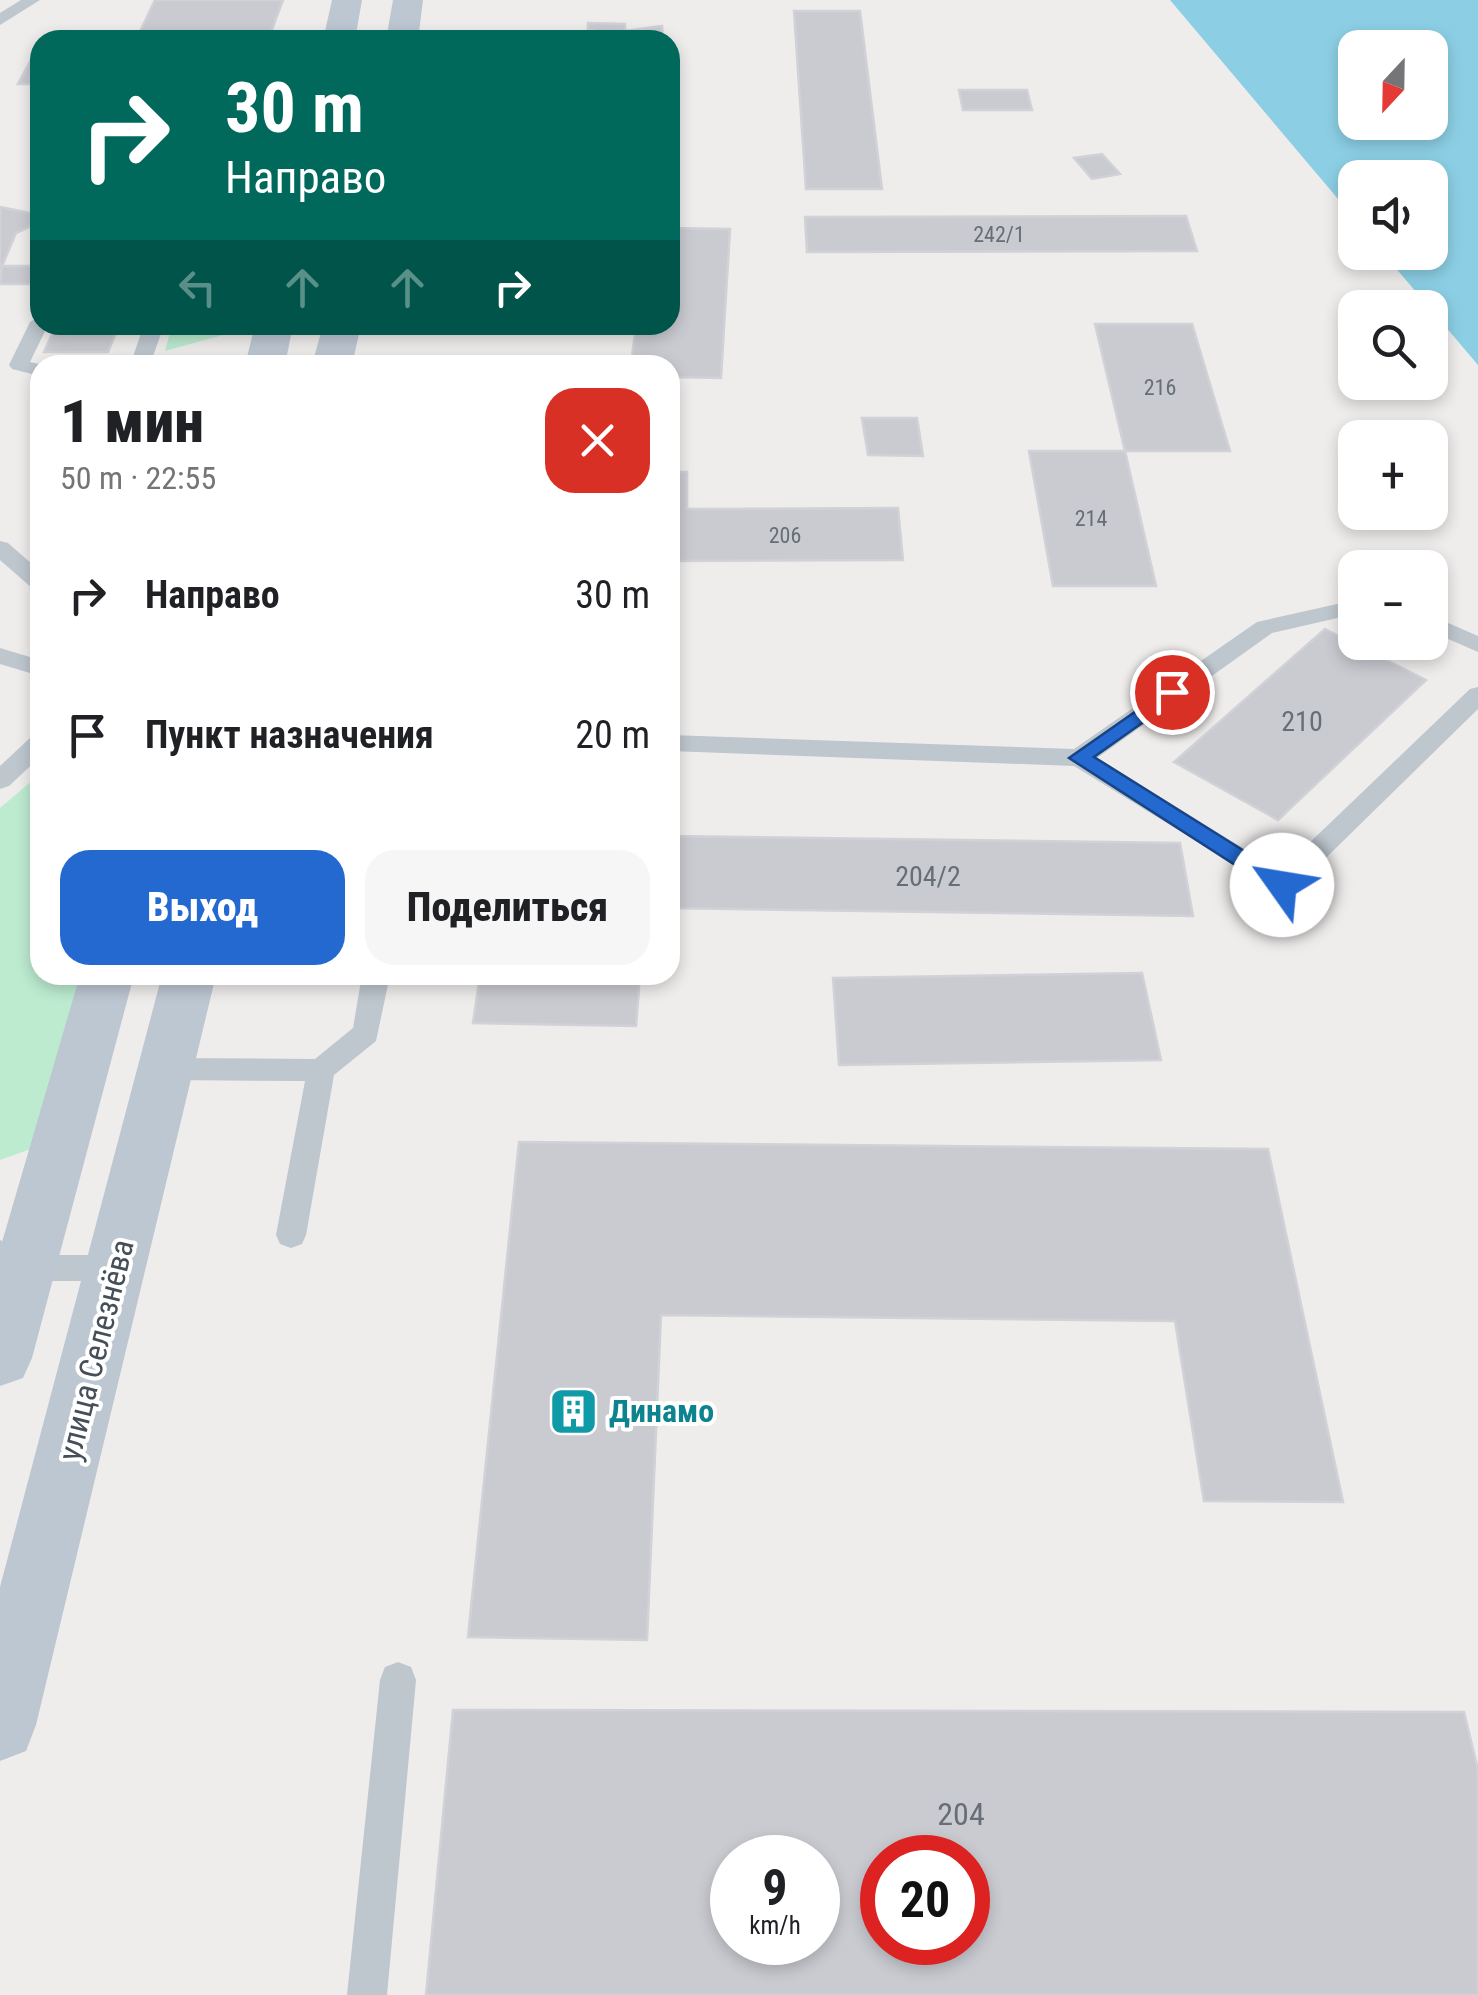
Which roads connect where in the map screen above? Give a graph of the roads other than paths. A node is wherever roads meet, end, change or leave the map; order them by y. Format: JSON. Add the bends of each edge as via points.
{"nodes":[{"id":1,"x":32,"y":0,"type":"edge"},
{"id":2,"x":347,"y":0,"type":"edge"},
{"id":3,"x":408,"y":0,"type":"edge"},
{"id":4,"x":0,"y":20,"type":"edge"},
{"id":5,"x":340,"y":30,"type":"edge"},
{"id":6,"x":404,"y":30,"type":"edge"},
{"id":7,"x":32,"y":335,"type":"edge"},
{"id":8,"x":10,"y":369,"type":"edge"},
{"id":9,"x":0,"y":548,"type":"edge"},
{"id":10,"x":30,"y":574,"type":"edge"},
{"id":11,"x":1338,"y":611,"type":"edge"},
{"id":12,"x":1448,"y":631,"type":"edge"},
{"id":13,"x":1478,"y":645,"type":"edge"},
{"id":14,"x":0,"y":656,"type":"edge"},
{"id":15,"x":30,"y":665,"type":"edge"},
{"id":16,"x":1478,"y":694,"type":"edge"},
{"id":17,"x":680,"y":743,"type":"edge"},
{"id":18,"x":30,"y":753,"type":"edge"},
{"id":19,"x":1079,"y":758,"type":"junction"},
{"id":20,"x":0,"y":780,"type":"edge"},
{"id":21,"x":104,"y":985,"type":"edge"},
{"id":22,"x":187,"y":985,"type":"edge"},
{"id":23,"x":374,"y":985,"type":"edge"},
{"id":24,"x":167,"y":1069,"type":"junction"},
{"id":25,"x":321,"y":1070,"type":"junction"},
{"id":26,"x":290,"y":1236,"type":"dead end"},
{"id":27,"x":13,"y":1261,"type":"edge"},
{"id":28,"x":116,"y":1268,"type":"junction"},
{"id":29,"x":0,"y":1358,"type":"edge"},
{"id":30,"x":398,"y":1680,"type":"dead end"},
{"id":31,"x":0,"y":1725,"type":"edge"},
{"id":32,"x":367,"y":1995,"type":"edge"}],
"edges":[{"from":1,"to":4,"type":"lane"},
{"from":2,"to":5,"type":"main road"},
{"from":3,"to":6,"type":"main road"},
{"from":7,"to":8,"type":"lane"},
{"from":9,"to":10,"type":"lane"},
{"from":11,"to":19,"type":"lane","via":[[1265,627]]},
{"from":12,"to":13,"type":"lane"},
{"from":14,"to":15,"type":"lane"},
{"from":16,"to":19,"type":"lane","via":[[1282,885]]},
{"from":17,"to":19,"type":"lane"},
{"from":18,"to":20,"type":"lane"},
{"from":21,"to":27,"type":"main road"},
{"from":22,"to":24,"type":"main road","name":"улица Селезнёва"},
{"from":23,"to":25,"type":"lane","via":[[366,1033]]},
{"from":24,"to":25,"type":"lane"},
{"from":24,"to":28,"type":"main road","name":"улица Селезнёва"},
{"from":25,"to":26,"type":"lane"},
{"from":27,"to":28,"type":"lane"},
{"from":27,"to":29,"type":"main road"},
{"from":28,"to":31,"type":"main road","name":"улица Селезнёва"},
{"from":30,"to":32,"type":"lane"}]}
